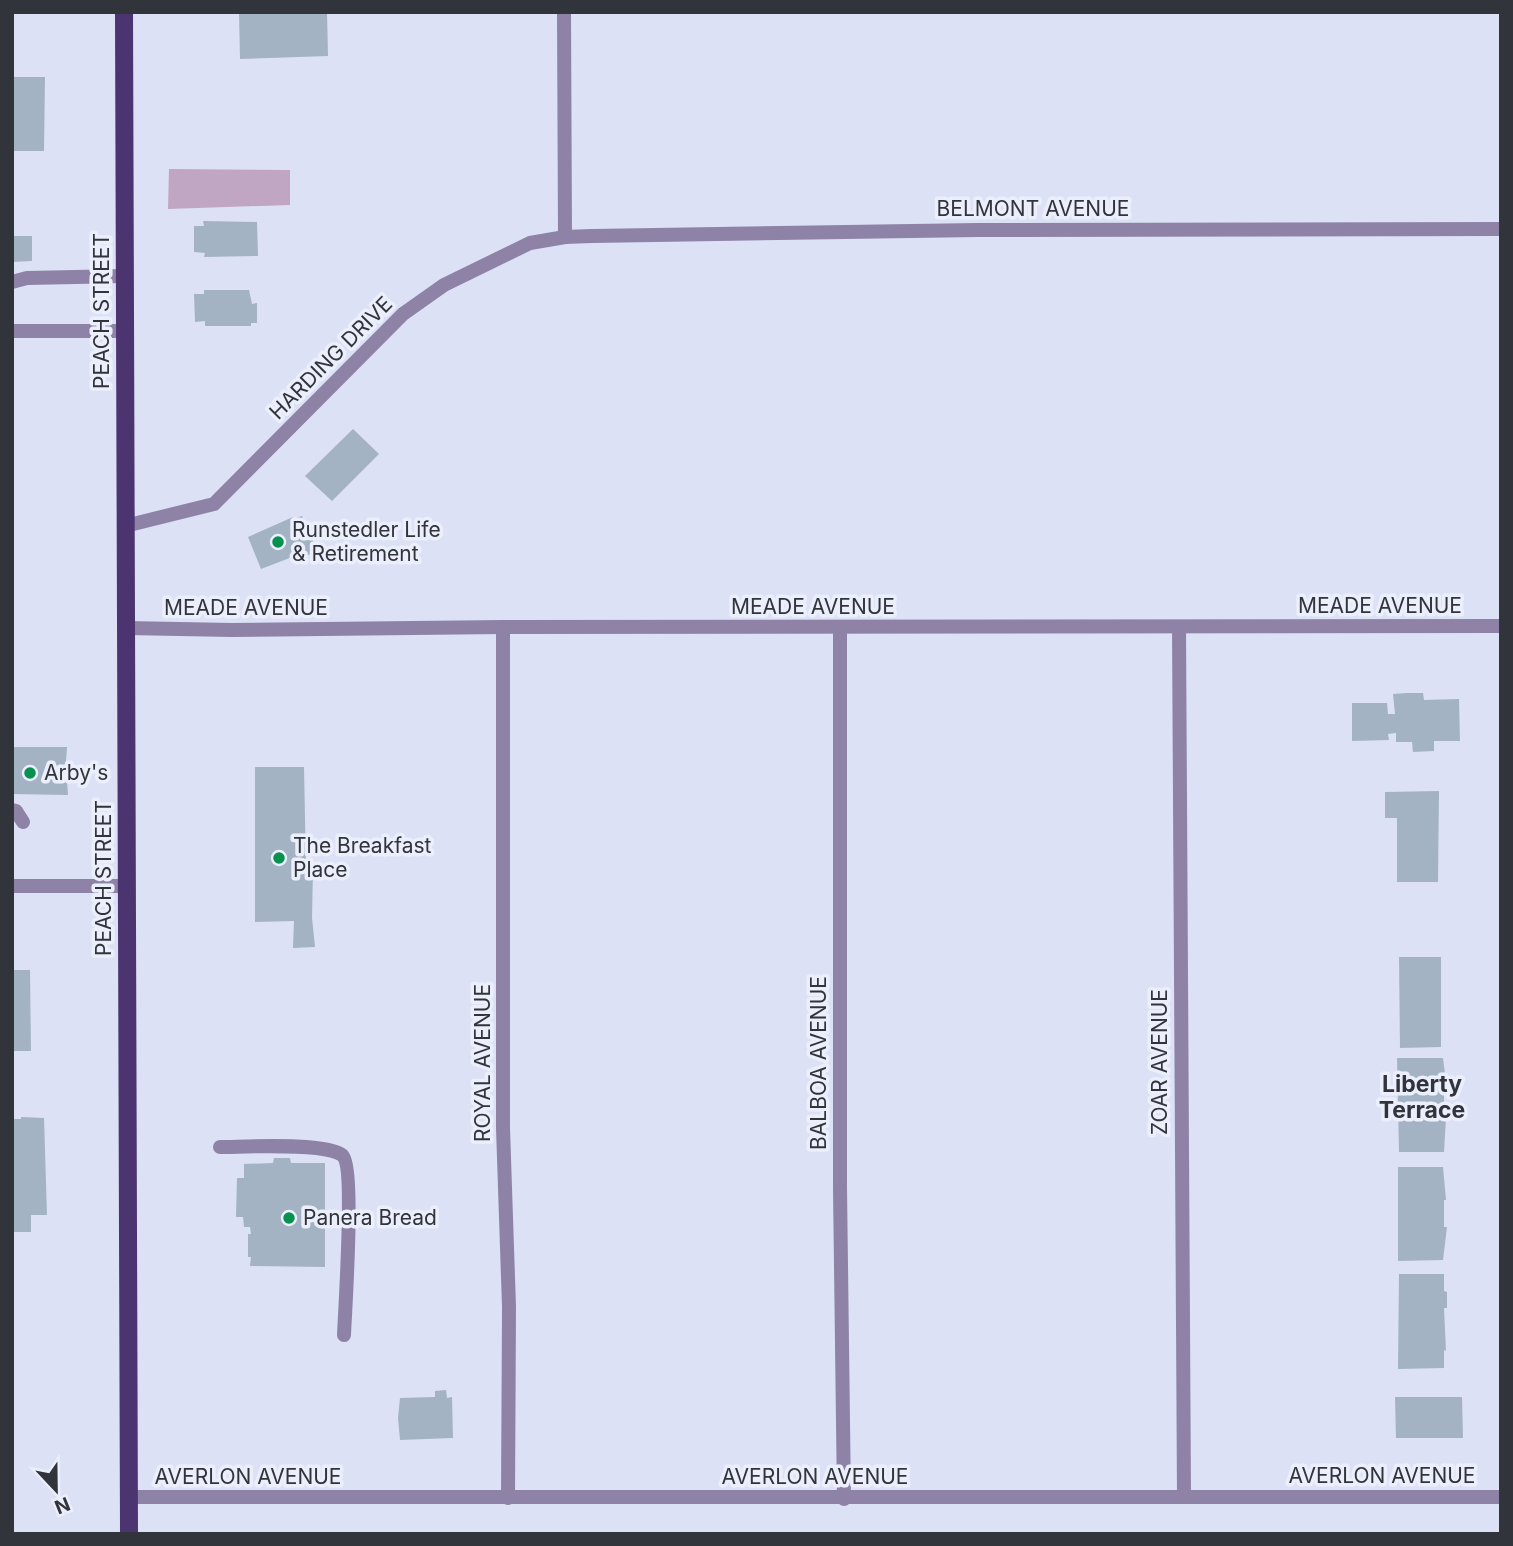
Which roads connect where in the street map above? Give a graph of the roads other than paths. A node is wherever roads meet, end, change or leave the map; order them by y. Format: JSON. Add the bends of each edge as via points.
{"nodes":[{"id":1,"x":124,"y":12,"type":"edge"},
{"id":2,"x":565,"y":12,"type":"edge"},
{"id":3,"x":1501,"y":229,"type":"edge"},
{"id":4,"x":565,"y":237,"type":"junction"},
{"id":5,"x":124,"y":276,"type":"junction"},
{"id":6,"x":12,"y":282,"type":"edge"},
{"id":7,"x":12,"y":331,"type":"edge"},
{"id":8,"x":125,"y":331,"type":"junction"},
{"id":9,"x":125,"y":526,"type":"junction"},
{"id":10,"x":1501,"y":626,"type":"edge"},
{"id":11,"x":503,"y":627,"type":"junction"},
{"id":12,"x":1179,"y":627,"type":"junction"},
{"id":13,"x":126,"y":628,"type":"junction"},
{"id":14,"x":841,"y":628,"type":"junction"},
{"id":15,"x":12,"y":810,"type":"edge"},
{"id":16,"x":23,"y":822,"type":"dead end"},
{"id":17,"x":12,"y":886,"type":"edge"},
{"id":18,"x":127,"y":886,"type":"junction"},
{"id":19,"x":220,"y":1147,"type":"dead end"},
{"id":20,"x":344,"y":1335,"type":"dead end"},
{"id":21,"x":129,"y":1497,"type":"junction"},
{"id":22,"x":1184,"y":1497,"type":"junction"},
{"id":23,"x":1501,"y":1497,"type":"edge"},
{"id":24,"x":508,"y":1498,"type":"junction"},
{"id":25,"x":844,"y":1499,"type":"junction"},
{"id":26,"x":129,"y":1534,"type":"edge"}],
"edges":[{"from":1,"to":5,"type":"main road","name":"PEACH STREET"},
{"from":2,"to":4,"type":"street"},
{"from":3,"to":4,"type":"street","name":"BELMONT AVENUE"},
{"from":4,"to":9,"type":"street","name":"HARDING DRIVE","via":[[530,243],[496,258],[444,285],[403,314],[214,504]]},
{"from":5,"to":6,"type":"street"},
{"from":5,"to":8,"type":"main road","name":"PEACH STREET"},
{"from":7,"to":8,"type":"street"},
{"from":8,"to":9,"type":"main road","name":"PEACH STREET"},
{"from":9,"to":13,"type":"main road","name":"PEACH STREET"},
{"from":10,"to":12,"type":"street","name":"MEADE AVENUE"},
{"from":11,"to":13,"type":"street","name":"MEADE AVENUE"},
{"from":11,"to":14,"type":"street","name":"MEADE AVENUE"},
{"from":11,"to":24,"type":"street","name":"ROYAL AVENUE"},
{"from":12,"to":14,"type":"street","name":"MEADE AVENUE"},
{"from":12,"to":22,"type":"street","name":"ZOAR AVENUE"},
{"from":13,"to":18,"type":"main road","name":"PEACH STREET"},
{"from":14,"to":25,"type":"street","name":"BALBOA AVENUE"},
{"from":15,"to":16,"type":"street"},
{"from":17,"to":18,"type":"street"},
{"from":18,"to":21,"type":"main road","name":"PEACH STREET"},
{"from":19,"to":20,"type":"street","via":[[331,1150],[347,1161]]},
{"from":21,"to":24,"type":"street","name":"AVERLON AVENUE"},
{"from":21,"to":26,"type":"main road","name":"PEACH STREET"},
{"from":22,"to":23,"type":"street","name":"AVERLON AVENUE"},
{"from":22,"to":25,"type":"street","name":"AVERLON AVENUE"},
{"from":24,"to":25,"type":"street","name":"AVERLON AVENUE"}]}
